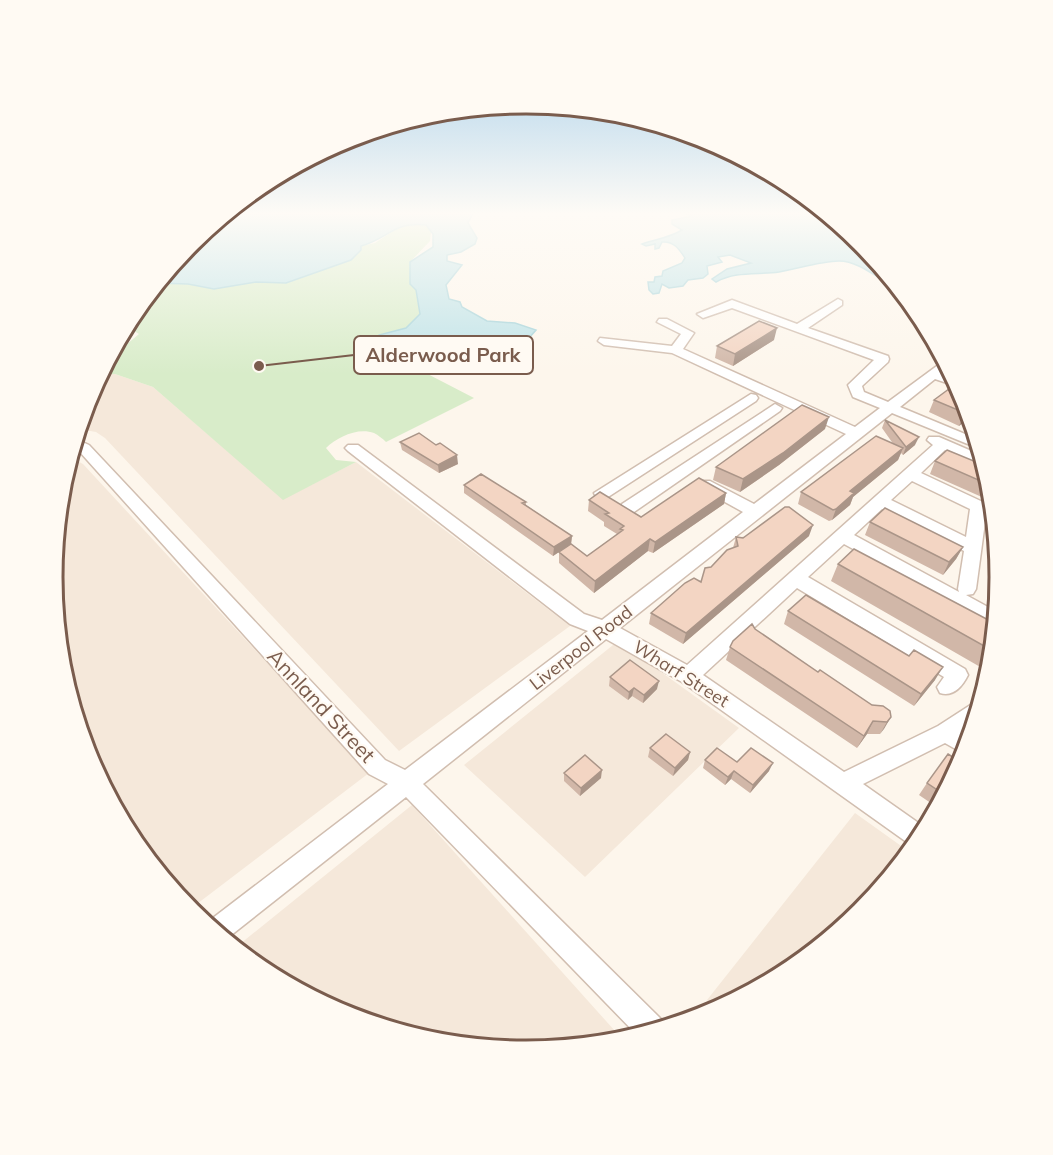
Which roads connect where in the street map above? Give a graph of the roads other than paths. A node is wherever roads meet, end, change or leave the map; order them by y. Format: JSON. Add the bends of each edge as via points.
{"nodes":[{"id":1,"x":837,"y":303,"type":"dead end"},
{"id":2,"x":703,"y":314,"type":"dead end"},
{"id":3,"x":663,"y":322,"type":"dead end"},
{"id":4,"x":799,"y":328,"type":"junction"},
{"id":5,"x":603,"y":341,"type":"dead end"},
{"id":6,"x":675,"y":350,"type":"junction"},
{"id":7,"x":940,"y":368,"type":"edge"},
{"id":8,"x":751,"y":398,"type":"dead end"},
{"id":9,"x":775,"y":408,"type":"dead end"},
{"id":10,"x":888,"y":408,"type":"junction"},
{"id":11,"x":965,"y":429,"type":"edge"},
{"id":12,"x":856,"y":433,"type":"junction"},
{"id":13,"x":969,"y":442,"type":"edge"},
{"id":14,"x":943,"y":444,"type":"junction"},
{"id":15,"x":82,"y":447,"type":"edge"},
{"id":16,"x":353,"y":448,"type":"dead end"},
{"id":17,"x":657,"y":458,"type":"junction"},
{"id":18,"x":974,"y":458,"type":"edge"},
{"id":19,"x":682,"y":472,"type":"junction"},
{"id":20,"x":910,"y":474,"type":"junction"},
{"id":21,"x":602,"y":493,"type":"edge"},
{"id":22,"x":880,"y":501,"type":"junction"},
{"id":23,"x":628,"y":508,"type":"edge"},
{"id":24,"x":755,"y":512,"type":"junction"},
{"id":25,"x":842,"y":536,"type":"junction"},
{"id":26,"x":973,"y":548,"type":"junction"},
{"id":27,"x":797,"y":579,"type":"junction"},
{"id":28,"x":967,"y":589,"type":"dead end"},
{"id":29,"x":988,"y":616,"type":"edge"},
{"id":30,"x":605,"y":629,"type":"junction"},
{"id":31,"x":689,"y":676,"type":"junction"},
{"id":32,"x":947,"y":687,"type":"dead end"},
{"id":33,"x":968,"y":718,"type":"edge"},
{"id":34,"x":946,"y":732,"type":"junction"},
{"id":35,"x":960,"y":741,"type":"edge"},
{"id":36,"x":406,"y":781,"type":"junction"},
{"id":37,"x":843,"y":783,"type":"junction"},
{"id":38,"x":913,"y":833,"type":"edge"},
{"id":39,"x":222,"y":927,"type":"edge"},
{"id":40,"x":647,"y":1025,"type":"edge"}],
"edges":[{"from":1,"to":4,"type":"street"},
{"from":2,"to":4,"type":"street","via":[[732,304]]},
{"from":3,"to":6,"type":"street","via":[[688,333]]},
{"from":4,"to":10,"type":"street","via":[[883,359],[855,385],[858,394]]},
{"from":5,"to":6,"type":"street"},
{"from":6,"to":12,"type":"street"},
{"from":7,"to":10,"type":"street","name":"Liverpool Road"},
{"from":8,"to":17,"type":"street"},
{"from":9,"to":19,"type":"street"},
{"from":10,"to":11,"type":"street"},
{"from":10,"to":12,"type":"street","name":"Liverpool Road"},
{"from":10,"to":13,"type":"street"},
{"from":10,"to":14,"type":"street"},
{"from":12,"to":24,"type":"street","name":"Liverpool Road"},
{"from":14,"to":18,"type":"street"},
{"from":14,"to":20,"type":"street"},
{"from":15,"to":36,"type":"street","name":"Annland Street","via":[[377,766]]},
{"from":16,"to":30,"type":"street","name":"Wharf Street","via":[[577,619]]},
{"from":17,"to":19,"type":"street"},
{"from":17,"to":21,"type":"street"},
{"from":19,"to":23,"type":"street"},
{"from":19,"to":24,"type":"street"},
{"from":20,"to":22,"type":"street"},
{"from":20,"to":26,"type":"street","via":[[979,507]]},
{"from":22,"to":25,"type":"street"},
{"from":22,"to":26,"type":"street"},
{"from":24,"to":30,"type":"street","name":"Liverpool Road"},
{"from":25,"to":27,"type":"street"},
{"from":25,"to":29,"type":"street"},
{"from":26,"to":28,"type":"street"},
{"from":27,"to":31,"type":"street"},
{"from":27,"to":32,"type":"street","via":[[958,675]]},
{"from":30,"to":31,"type":"street","name":"Wharf Street"},
{"from":30,"to":36,"type":"street","name":"Liverpool Road"},
{"from":31,"to":37,"type":"street","name":"Wharf Street"},
{"from":33,"to":34,"type":"street"},
{"from":34,"to":35,"type":"street"},
{"from":34,"to":37,"type":"street"},
{"from":36,"to":39,"type":"street","name":"Liverpool Road"},
{"from":36,"to":40,"type":"street","name":"Annland Street"},
{"from":37,"to":38,"type":"street","name":"Wharf Street"}]}
